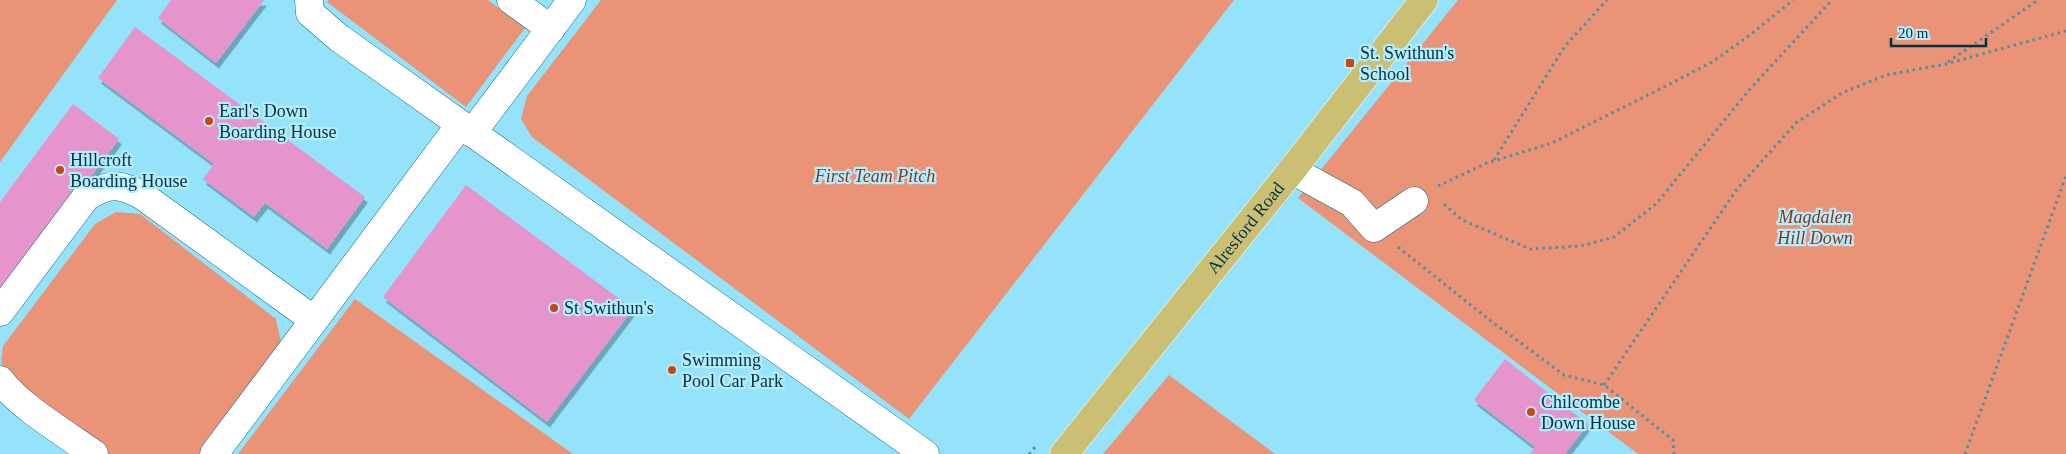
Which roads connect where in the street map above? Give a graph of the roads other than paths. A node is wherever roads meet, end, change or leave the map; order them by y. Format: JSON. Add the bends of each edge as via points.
{"nodes":[{"id":1,"x":309,"y":0,"type":"edge"},
{"id":2,"x":511,"y":0,"type":"edge"},
{"id":3,"x":572,"y":0,"type":"edge"},
{"id":4,"x":1417,"y":2,"type":"edge"},
{"id":5,"x":551,"y":29,"type":"junction"},
{"id":6,"x":466,"y":129,"type":"junction"},
{"id":7,"x":1292,"y":170,"type":"junction"},
{"id":8,"x":1421,"y":195,"type":"road end"},
{"id":9,"x":0,"y":312,"type":"edge"},
{"id":10,"x":314,"y":320,"type":"junction"},
{"id":11,"x":0,"y":380,"type":"edge"},
{"id":12,"x":94,"y":454,"type":"edge"},
{"id":13,"x":214,"y":454,"type":"edge"},
{"id":14,"x":926,"y":454,"type":"edge"},
{"id":15,"x":1064,"y":454,"type":"edge"}],
"edges":[{"from":1,"to":6,"type":"lane","via":[[310,13],[339,38]]},
{"from":2,"to":5,"type":"lane"},
{"from":3,"to":5,"type":"lane"},
{"from":4,"to":7,"type":"main road","name":"Alresford Road"},
{"from":5,"to":6,"type":"lane"},
{"from":6,"to":10,"type":"lane"},
{"from":6,"to":14,"type":"lane"},
{"from":7,"to":8,"type":"lane","via":[[1352,203],[1374,228]]},
{"from":7,"to":15,"type":"main road","name":"Alresford Road"},
{"from":9,"to":10,"type":"lane","via":[[86,198],[112,185],[128,188],[143,196]]},
{"from":10,"to":13,"type":"lane"},
{"from":11,"to":12,"type":"lane","via":[[22,402]]}]}
